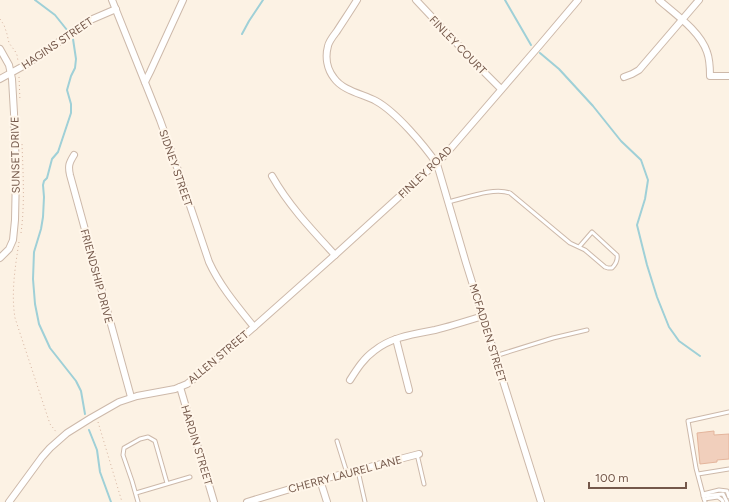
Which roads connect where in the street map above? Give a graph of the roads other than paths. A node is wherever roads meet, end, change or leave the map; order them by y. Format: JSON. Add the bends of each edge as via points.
{"nodes":[{"id":1,"x":112,"y":0,"type":"edge"},
{"id":2,"x":183,"y":0,"type":"edge"},
{"id":3,"x":357,"y":0,"type":"edge"},
{"id":4,"x":416,"y":0,"type":"edge"},
{"id":5,"x":578,"y":0,"type":"edge"},
{"id":6,"x":659,"y":0,"type":"edge"},
{"id":7,"x":699,"y":0,"type":"edge"},
{"id":8,"x":116,"y":9,"type":"junction"},
{"id":9,"x":682,"y":20,"type":"junction"},
{"id":10,"x":0,"y":50,"type":"edge"},
{"id":11,"x":10,"y":74,"type":"junction"},
{"id":12,"x":729,"y":76,"type":"edge"},
{"id":13,"x":624,"y":77,"type":"dead end"},
{"id":14,"x":0,"y":79,"type":"edge"},
{"id":15,"x":145,"y":82,"type":"junction"},
{"id":16,"x":501,"y":89,"type":"junction"},
{"id":17,"x":74,"y":155,"type":"dead end"},
{"id":18,"x":436,"y":163,"type":"junction"},
{"id":19,"x":272,"y":176,"type":"dead end"},
{"id":20,"x":448,"y":202,"type":"junction"},
{"id":21,"x":579,"y":247,"type":"junction"},
{"id":22,"x":335,"y":255,"type":"junction"},
{"id":23,"x":0,"y":258,"type":"edge"},
{"id":24,"x":483,"y":316,"type":"junction"},
{"id":25,"x":254,"y":327,"type":"junction"},
{"id":26,"x":587,"y":330,"type":"dead end"},
{"id":27,"x":396,"y":339,"type":"junction"},
{"id":28,"x":495,"y":356,"type":"junction"},
{"id":29,"x":350,"y":380,"type":"dead end"},
{"id":30,"x":180,"y":387,"type":"junction"},
{"id":31,"x":409,"y":390,"type":"dead end"},
{"id":32,"x":131,"y":397,"type":"junction"},
{"id":33,"x":729,"y":412,"type":"edge"},
{"id":34,"x":338,"y":442,"type":"dead end"},
{"id":35,"x":418,"y":454,"type":"joint"},
{"id":36,"x":729,"y":469,"type":"edge"},
{"id":37,"x":358,"y":470,"type":"junction"},
{"id":38,"x":347,"y":473,"type":"junction"},
{"id":39,"x":698,"y":474,"type":"junction"},
{"id":40,"x":190,"y":476,"type":"dead end"},
{"id":41,"x":320,"y":480,"type":"junction"},
{"id":42,"x":167,"y":483,"type":"junction"},
{"id":43,"x":424,"y":484,"type":"dead end"},
{"id":44,"x":136,"y":493,"type":"junction"},
{"id":45,"x":729,"y":497,"type":"edge"},
{"id":46,"x":704,"y":498,"type":"edge"},
{"id":47,"x":719,"y":500,"type":"edge"},
{"id":48,"x":9,"y":502,"type":"edge"},
{"id":49,"x":138,"y":502,"type":"edge"},
{"id":50,"x":214,"y":502,"type":"edge"},
{"id":51,"x":247,"y":502,"type":"edge"},
{"id":52,"x":327,"y":502,"type":"edge"},
{"id":53,"x":366,"y":502,"type":"edge"},
{"id":54,"x":541,"y":502,"type":"edge"},
{"id":55,"x":723,"y":502,"type":"edge"},
{"id":56,"x":727,"y":502,"type":"edge"}],
"edges":[{"from":1,"to":8,"type":"street","name":"SIDNEY STREET"},
{"from":2,"to":15,"type":"street"},
{"from":3,"to":18,"type":"street","via":[[328,45],[326,61],[330,71],[342,86],[376,101],[394,115]]},
{"from":4,"to":16,"type":"street","name":"FINLEY COURT"},
{"from":5,"to":16,"type":"street","name":"FINLEY ROAD"},
{"from":6,"to":9,"type":"street"},
{"from":7,"to":9,"type":"street"},
{"from":8,"to":11,"type":"street","name":"HAGINS STREET","via":[[88,20],[46,52]]},
{"from":8,"to":15,"type":"street","name":"SIDNEY STREET"},
{"from":9,"to":12,"type":"street","via":[[703,42],[709,59],[710,76]]},
{"from":9,"to":13,"type":"street","via":[[639,70]]},
{"from":10,"to":11,"type":"street","name":"SUNSET DRIVE","via":[[9,65]]},
{"from":11,"to":14,"type":"street","name":"HAGINS STREET"},
{"from":11,"to":23,"type":"street","name":"SUNSET DRIVE","via":[[14,113],[16,220],[13,240]]},
{"from":15,"to":25,"type":"street","name":"SIDNEY STREET","via":[[213,272]]},
{"from":16,"to":18,"type":"street","name":"FINLEY ROAD"},
{"from":17,"to":32,"type":"street","name":"FRIENDSHIP DRIVE","via":[[69,163],[70,175]]},
{"from":18,"to":20,"type":"street","name":"MCFADDEN STREET"},
{"from":18,"to":22,"type":"street","name":"FINLEY ROAD"},
{"from":19,"to":22,"type":"street","via":[[286,199]]},
{"from":20,"to":21,"type":"lane","via":[[494,191],[510,193],[570,243]]},
{"from":20,"to":24,"type":"street","name":"MCFADDEN STREET"},
{"from":21,"to":21,"type":"lane","via":[[608,268],[612,268],[618,259],[617,255],[592,232]]},
{"from":22,"to":25,"type":"street","name":"FINLEY ROAD"},
{"from":24,"to":27,"type":"street"},
{"from":24,"to":28,"type":"street","name":"MCFADDEN STREET"},
{"from":25,"to":30,"type":"street","name":"ALLEN STREET","via":[[194,379]]},
{"from":26,"to":28,"type":"lane"},
{"from":27,"to":29,"type":"street","via":[[374,351]]},
{"from":27,"to":31,"type":"street"},
{"from":28,"to":54,"type":"street","name":"MCFADDEN STREET"},
{"from":30,"to":32,"type":"street","name":"ALLEN STREET"},
{"from":30,"to":50,"type":"street","name":"HARDIN STREET"},
{"from":32,"to":48,"type":"street","name":"ALLEN STREET","via":[[91,418],[61,438],[42,457]]},
{"from":33,"to":39,"type":"lane","via":[[688,422]]},
{"from":34,"to":38,"type":"lane"},
{"from":35,"to":37,"type":"street","name":"CHERRY LAUREL LANE"},
{"from":35,"to":43,"type":"lane"},
{"from":36,"to":39,"type":"lane"},
{"from":37,"to":38,"type":"street","name":"CHERRY LAUREL LANE"},
{"from":37,"to":53,"type":"lane"},
{"from":38,"to":41,"type":"street","name":"CHERRY LAUREL LANE"},
{"from":39,"to":46,"type":"lane"},
{"from":40,"to":42,"type":"lane"},
{"from":41,"to":51,"type":"street","name":"CHERRY LAUREL LANE"},
{"from":41,"to":52,"type":"street"},
{"from":42,"to":44,"type":"lane"},
{"from":42,"to":44,"type":"lane","via":[[155,441],[148,437],[140,439],[124,448],[123,455]]},
{"from":44,"to":49,"type":"lane"},
{"from":45,"to":46,"type":"lane","via":[[727,491],[719,490]]},
{"from":46,"to":47,"type":"lane","via":[[718,497]]},
{"from":46,"to":56,"type":"lane","via":[[723,494]]},
{"from":47,"to":55,"type":"lane"}]}
